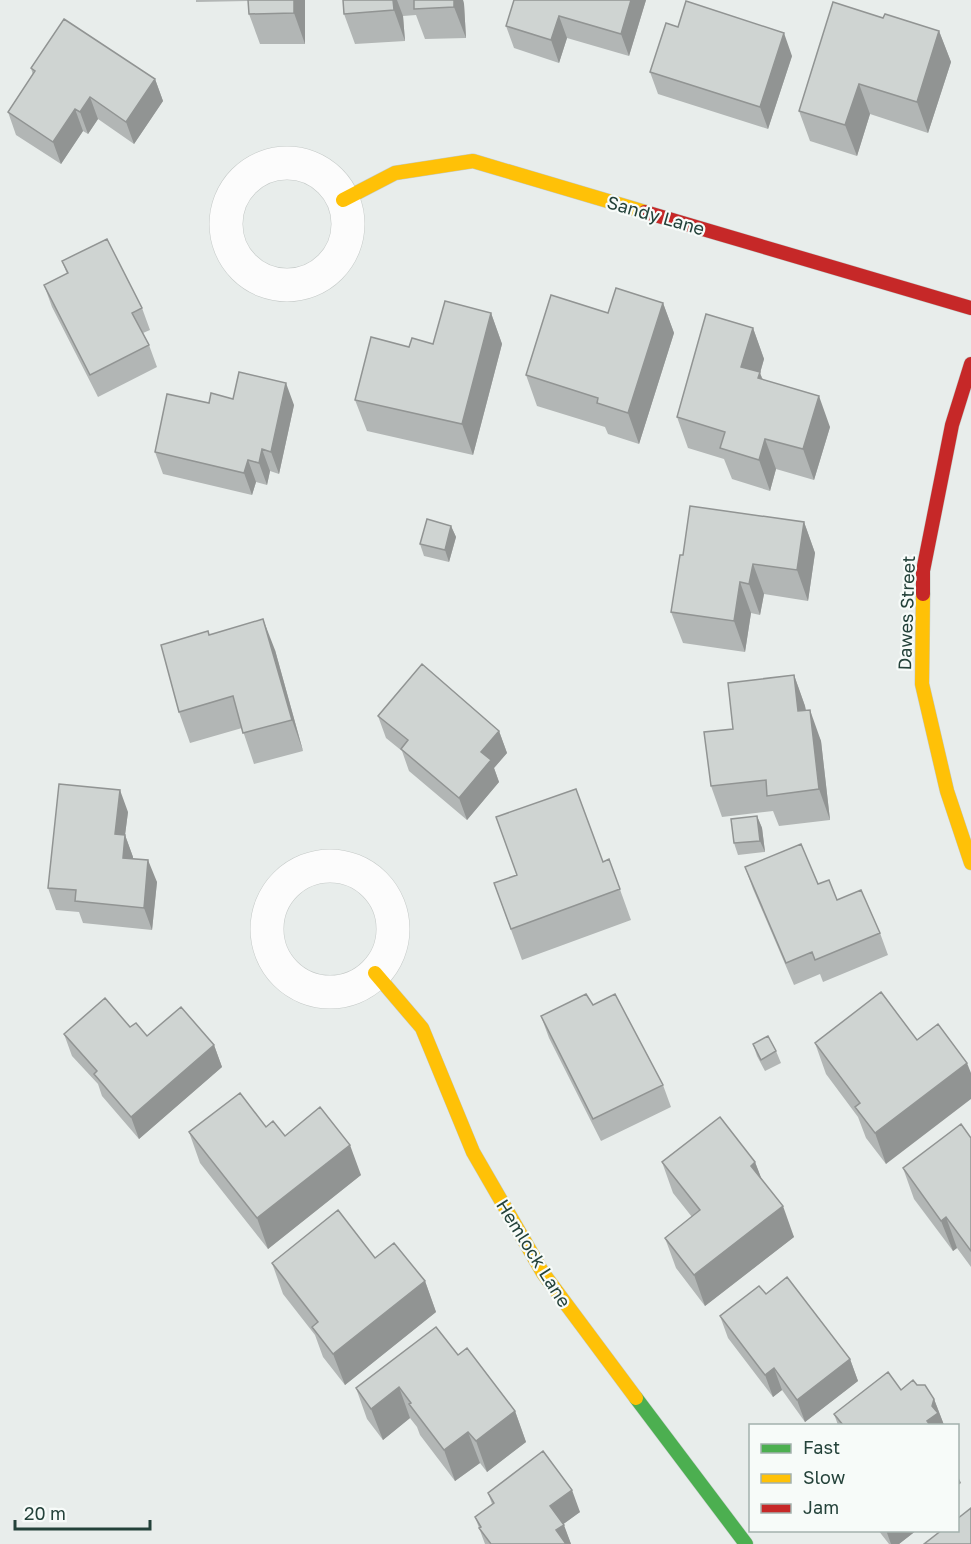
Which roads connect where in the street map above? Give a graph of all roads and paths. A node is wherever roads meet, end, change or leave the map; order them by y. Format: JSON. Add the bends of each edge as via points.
{"nodes":[{"id":1,"x":344,"y":200,"type":"dead end"},
{"id":2,"x":971,"y":308,"type":"edge"},
{"id":3,"x":971,"y":364,"type":"edge"},
{"id":4,"x":971,"y":863,"type":"edge"},
{"id":5,"x":375,"y":973,"type":"dead end"},
{"id":6,"x":746,"y":1544,"type":"edge"}],
"edges":[{"from":1,"to":2,"type":"street","name":"Sandy Lane","via":[[394,173],[473,161]]},
{"from":3,"to":4,"type":"street","name":"Dawes Street","via":[[952,425],[922,571],[922,684],[947,791]]},
{"from":5,"to":6,"type":"street","name":"Hemlock Lane","via":[[422,1028],[473,1152],[543,1273]]}]}
